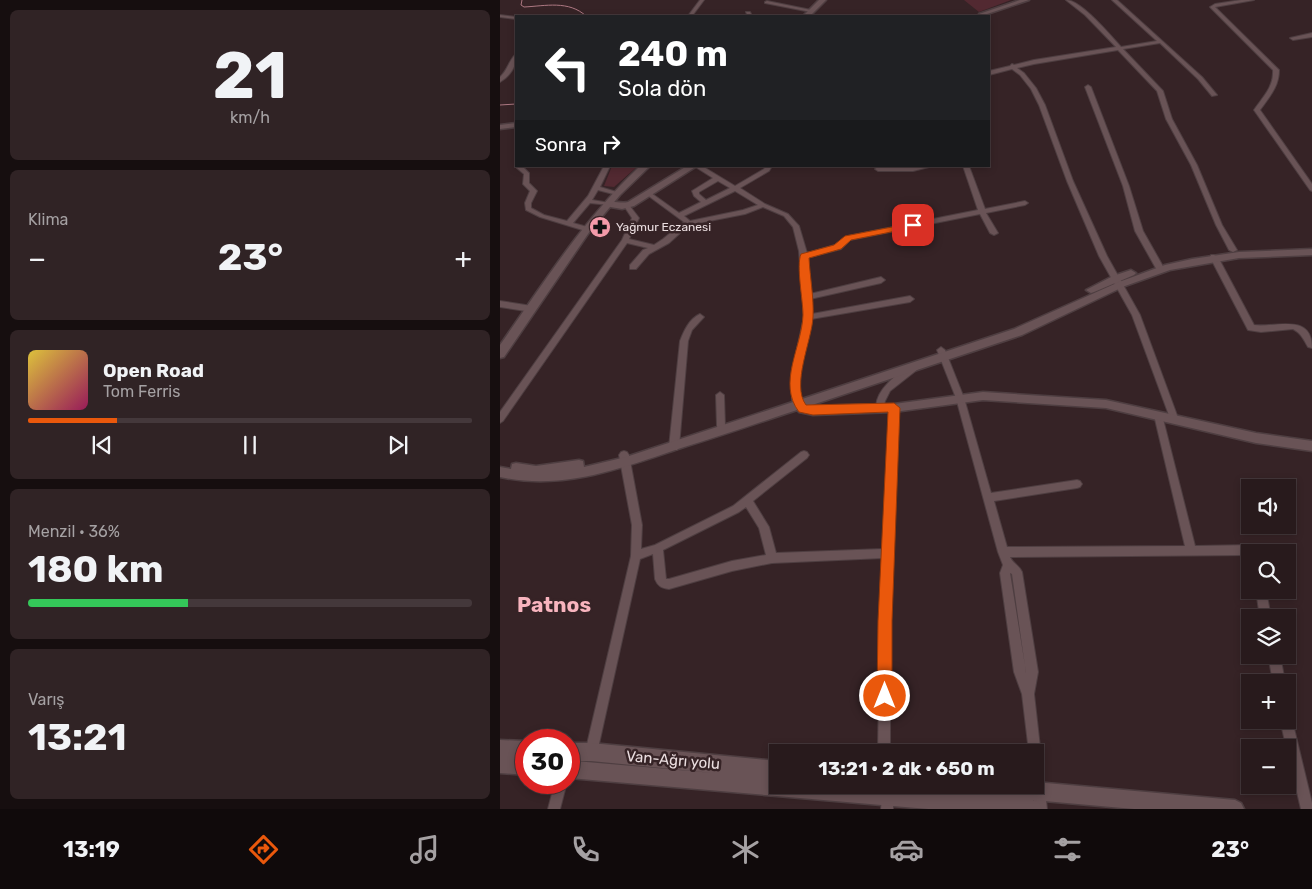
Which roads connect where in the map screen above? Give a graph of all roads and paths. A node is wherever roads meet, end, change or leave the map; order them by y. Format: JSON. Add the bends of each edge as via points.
{"nodes":[{"id":1,"x":702,"y":0,"type":"edge"},
{"id":2,"x":790,"y":0,"type":"edge"},
{"id":3,"x":823,"y":0,"type":"edge"},
{"id":4,"x":829,"y":0,"type":"edge"},
{"id":5,"x":1016,"y":0,"type":"edge"},
{"id":6,"x":1026,"y":0,"type":"edge"},
{"id":7,"x":1068,"y":0,"type":"edge"},
{"id":8,"x":1114,"y":0,"type":"edge"},
{"id":9,"x":1252,"y":0,"type":"edge"},
{"id":10,"x":767,"y":2,"type":"dead end"},
{"id":11,"x":785,"y":6,"type":"junction"},
{"id":12,"x":810,"y":14,"type":"edge"},
{"id":13,"x":691,"y":15,"type":"edge"},
{"id":14,"x":980,"y":15,"type":"edge"},
{"id":15,"x":500,"y":16,"type":"edge"},
{"id":16,"x":515,"y":18,"type":"edge"},
{"id":17,"x":1312,"y":35,"type":"edge"},
{"id":18,"x":1293,"y":38,"type":"dead end"},
{"id":19,"x":1159,"y":42,"type":"junction"},
{"id":20,"x":1121,"y":49,"type":"junction"},
{"id":21,"x":515,"y":58,"type":"edge"},
{"id":22,"x":1012,"y":66,"type":"junction"},
{"id":23,"x":990,"y":73,"type":"edge"},
{"id":24,"x":500,"y":80,"type":"edge"},
{"id":25,"x":1088,"y":87,"type":"dead end"},
{"id":26,"x":1214,"y":96,"type":"dead end"},
{"id":27,"x":515,"y":125,"type":"edge"},
{"id":28,"x":500,"y":127,"type":"edge"},
{"id":29,"x":519,"y":167,"type":"edge"},
{"id":30,"x":607,"y":167,"type":"edge"},
{"id":31,"x":645,"y":167,"type":"edge"},
{"id":32,"x":653,"y":167,"type":"edge"},
{"id":33,"x":693,"y":167,"type":"edge"},
{"id":34,"x":697,"y":167,"type":"edge"},
{"id":35,"x":768,"y":167,"type":"edge"},
{"id":36,"x":923,"y":167,"type":"edge"},
{"id":37,"x":966,"y":167,"type":"edge"},
{"id":38,"x":878,"y":169,"type":"dead end"},
{"id":39,"x":717,"y":179,"type":"junction"},
{"id":40,"x":598,"y":188,"type":"junction"},
{"id":41,"x":734,"y":189,"type":"junction"},
{"id":42,"x":1312,"y":189,"type":"edge"},
{"id":43,"x":617,"y":193,"type":"junction"},
{"id":44,"x":649,"y":194,"type":"junction"},
{"id":45,"x":589,"y":201,"type":"junction"},
{"id":46,"x":706,"y":203,"type":"junction"},
{"id":47,"x":1025,"y":203,"type":"dead end"},
{"id":48,"x":610,"y":204,"type":"junction"},
{"id":49,"x":763,"y":205,"type":"junction"},
{"id":50,"x":627,"y":206,"type":"junction"},
{"id":51,"x":982,"y":211,"type":"junction"},
{"id":52,"x":678,"y":216,"type":"junction"},
{"id":53,"x":688,"y":223,"type":"junction"},
{"id":54,"x":568,"y":224,"type":"junction"},
{"id":55,"x":587,"y":230,"type":"junction"},
{"id":56,"x":994,"y":233,"type":"dead end"},
{"id":57,"x":625,"y":240,"type":"junction"},
{"id":58,"x":654,"y":247,"type":"junction"},
{"id":59,"x":1312,"y":247,"type":"edge"},
{"id":60,"x":1233,"y":250,"type":"junction"},
{"id":61,"x":1312,"y":252,"type":"edge"},
{"id":62,"x":804,"y":256,"type":"junction"},
{"id":63,"x":1214,"y":257,"type":"junction"},
{"id":64,"x":634,"y":266,"type":"dead end"},
{"id":65,"x":1159,"y":267,"type":"junction"},
{"id":66,"x":881,"y":280,"type":"dead end"},
{"id":67,"x":1118,"y":281,"type":"junction"},
{"id":68,"x":808,"y":297,"type":"junction"},
{"id":69,"x":910,"y":299,"type":"dead end"},
{"id":70,"x":500,"y":304,"type":"edge"},
{"id":71,"x":532,"y":309,"type":"junction"},
{"id":72,"x":808,"y":317,"type":"junction"},
{"id":73,"x":700,"y":318,"type":"dead end"},
{"id":74,"x":505,"y":340,"type":"edge"},
{"id":75,"x":1312,"y":345,"type":"edge"},
{"id":76,"x":500,"y":354,"type":"edge"},
{"id":77,"x":942,"y":354,"type":"junction"},
{"id":78,"x":915,"y":367,"type":"junction"},
{"id":79,"x":826,"y":393,"type":"junction"},
{"id":80,"x":720,"y":395,"type":"dead end"},
{"id":81,"x":960,"y":398,"type":"junction"},
{"id":82,"x":798,"y":403,"type":"junction"},
{"id":83,"x":880,"y":408,"type":"junction"},
{"id":84,"x":894,"y":408,"type":"junction"},
{"id":85,"x":829,"y":410,"type":"junction"},
{"id":86,"x":1158,"y":415,"type":"junction"},
{"id":87,"x":1174,"y":418,"type":"junction"},
{"id":88,"x":500,"y":419,"type":"edge"},
{"id":89,"x":721,"y":426,"type":"junction"},
{"id":90,"x":674,"y":443,"type":"junction"},
{"id":91,"x":1312,"y":446,"type":"edge"},
{"id":92,"x":804,"y":455,"type":"dead end"},
{"id":93,"x":625,"y":458,"type":"junction"},
{"id":94,"x":500,"y":465,"type":"edge"},
{"id":95,"x":500,"y":472,"type":"edge"},
{"id":96,"x":1077,"y":484,"type":"dead end"},
{"id":97,"x":988,"y":498,"type":"junction"},
{"id":98,"x":747,"y":501,"type":"junction"},
{"id":99,"x":658,"y":548,"type":"junction"},
{"id":100,"x":1241,"y":550,"type":"edge"},
{"id":101,"x":1191,"y":551,"type":"junction"},
{"id":102,"x":1003,"y":552,"type":"junction"},
{"id":103,"x":888,"y":554,"type":"junction"},
{"id":104,"x":636,"y":556,"type":"junction"},
{"id":105,"x":772,"y":558,"type":"junction"},
{"id":106,"x":1288,"y":729,"type":"edge"},
{"id":107,"x":884,"y":744,"type":"edge"},
{"id":108,"x":1034,"y":744,"type":"edge"},
{"id":109,"x":500,"y":749,"type":"edge"},
{"id":110,"x":515,"y":750,"type":"edge"},
{"id":111,"x":580,"y":752,"type":"edge"},
{"id":112,"x":591,"y":752,"type":"junction"},
{"id":113,"x":500,"y":764,"type":"edge"},
{"id":114,"x":515,"y":765,"type":"edge"},
{"id":115,"x":580,"y":767,"type":"edge"},
{"id":116,"x":769,"y":769,"type":"edge"},
{"id":117,"x":580,"y":770,"type":"edge"},
{"id":118,"x":1044,"y":791,"type":"edge"},
{"id":119,"x":558,"y":794,"type":"edge"},
{"id":120,"x":1039,"y":794,"type":"edge"},
{"id":121,"x":887,"y":796,"type":"edge"},
{"id":122,"x":1125,"y":804,"type":"edge"},
{"id":123,"x":554,"y":809,"type":"edge"},
{"id":124,"x":1033,"y":809,"type":"edge"},
{"id":125,"x":1041,"y":809,"type":"edge"},
{"id":126,"x":1235,"y":809,"type":"edge"},
{"id":127,"x":1307,"y":809,"type":"edge"}],
"edges":[{"from":1,"to":13,"type":"street"},
{"from":2,"to":11,"type":"street"},
{"from":3,"to":12,"type":"main road"},
{"from":4,"to":12,"type":"main road"},
{"from":5,"to":14,"type":"street"},
{"from":6,"to":14,"type":"street"},
{"from":7,"to":20,"type":"street","via":[[1087,14]]},
{"from":8,"to":19,"type":"street"},
{"from":9,"to":42,"type":"street","via":[[1212,7],[1276,70],[1272,91],[1257,110]]},
{"from":10,"to":11,"type":"street"},
{"from":11,"to":12,"type":"street"},
{"from":15,"to":16,"type":"street"},
{"from":17,"to":18,"type":"street"},
{"from":19,"to":20,"type":"street"},
{"from":19,"to":26,"type":"street","via":[[1200,78]]},
{"from":20,"to":22,"type":"street"},
{"from":20,"to":60,"type":"street","via":[[1160,91],[1169,118]]},
{"from":21,"to":24,"type":"street","via":[[508,74]]},
{"from":22,"to":23,"type":"street"},
{"from":22,"to":67,"type":"street","via":[[1034,89],[1042,105],[1070,181],[1103,256]]},
{"from":25,"to":65,"type":"street","via":[[1126,186],[1139,231]]},
{"from":27,"to":28,"type":"street"},
{"from":29,"to":54,"type":"street","via":[[527,174],[526,184],[534,191],[528,209]]},
{"from":30,"to":40,"type":"street"},
{"from":31,"to":43,"type":"main road"},
{"from":32,"to":48,"type":"main road"},
{"from":33,"to":44,"type":"street"},
{"from":34,"to":39,"type":"street"},
{"from":35,"to":41,"type":"street"},
{"from":36,"to":38,"type":"street"},
{"from":37,"to":51,"type":"street"},
{"from":39,"to":41,"type":"street"},
{"from":39,"to":46,"type":"street","via":[[695,191]]},
{"from":40,"to":43,"type":"street"},
{"from":40,"to":45,"type":"street"},
{"from":41,"to":46,"type":"street"},
{"from":41,"to":49,"type":"street"},
{"from":43,"to":48,"type":"main road"},
{"from":44,"to":50,"type":"street"},
{"from":44,"to":52,"type":"street"},
{"from":45,"to":48,"type":"street"},
{"from":45,"to":54,"type":"street"},
{"from":46,"to":52,"type":"street"},
{"from":47,"to":51,"type":"street"},
{"from":48,"to":50,"type":"street"},
{"from":48,"to":55,"type":"main road"},
{"from":49,"to":53,"type":"street","via":[[745,212]]},
{"from":49,"to":62,"type":"street","via":[[792,220]]},
{"from":50,"to":57,"type":"street","via":[[636,218]]},
{"from":51,"to":56,"type":"street"},
{"from":51,"to":62,"type":"street","via":[[848,238],[838,247]]},
{"from":52,"to":53,"type":"street"},
{"from":53,"to":58,"type":"street"},
{"from":54,"to":55,"type":"street"},
{"from":55,"to":71,"type":"main road"},
{"from":57,"to":58,"type":"street"},
{"from":57,"to":88,"type":"street"},
{"from":58,"to":64,"type":"street"},
{"from":59,"to":60,"type":"street"},
{"from":60,"to":65,"type":"street","via":[[1200,253]]},
{"from":61,"to":63,"type":"street"},
{"from":62,"to":68,"type":"street"},
{"from":63,"to":65,"type":"street"},
{"from":63,"to":75,"type":"street","via":[[1251,328],[1300,328]]},
{"from":65,"to":67,"type":"street"},
{"from":66,"to":68,"type":"street"},
{"from":67,"to":77,"type":"street","via":[[1049,319]]},
{"from":67,"to":87,"type":"street","via":[[1136,315]]},
{"from":68,"to":72,"type":"street"},
{"from":69,"to":72,"type":"street"},
{"from":70,"to":71,"type":"street"},
{"from":71,"to":74,"type":"main road"},
{"from":72,"to":82,"type":"street","via":[[796,372]]},
{"from":73,"to":90,"type":"street","via":[[689,329],[684,341]]},
{"from":74,"to":76,"type":"main road"},
{"from":77,"to":78,"type":"street"},
{"from":77,"to":79,"type":"street"},
{"from":77,"to":81,"type":"street"},
{"from":78,"to":79,"type":"street"},
{"from":78,"to":83,"type":"street","via":[[885,391]]},
{"from":79,"to":82,"type":"street"},
{"from":79,"to":85,"type":"street"},
{"from":80,"to":89,"type":"street"},
{"from":81,"to":84,"type":"street"},
{"from":81,"to":86,"type":"street","via":[[1083,401]]},
{"from":81,"to":97,"type":"street"},
{"from":82,"to":85,"type":"street","via":[[803,409]]},
{"from":82,"to":89,"type":"street"},
{"from":82,"to":90,"type":"street"},
{"from":83,"to":84,"type":"street"},
{"from":83,"to":85,"type":"street"},
{"from":84,"to":103,"type":"street"},
{"from":86,"to":87,"type":"street"},
{"from":86,"to":101,"type":"street"},
{"from":87,"to":91,"type":"street","via":[[1256,438]]},
{"from":89,"to":90,"type":"street"},
{"from":90,"to":93,"type":"street"},
{"from":92,"to":98,"type":"street"},
{"from":93,"to":94,"type":"street","via":[[536,471]]},
{"from":93,"to":95,"type":"street","via":[[562,477],[532,479]]},
{"from":93,"to":104,"type":"street","via":[[637,525]]},
{"from":96,"to":97,"type":"street"},
{"from":97,"to":102,"type":"street"},
{"from":98,"to":99,"type":"street"},
{"from":98,"to":105,"type":"street","via":[[764,527]]},
{"from":99,"to":104,"type":"street"},
{"from":99,"to":105,"type":"street","via":[[660,579],[666,584]]},
{"from":100,"to":101,"type":"street"},
{"from":101,"to":102,"type":"street"},
{"from":102,"to":108,"type":"street","via":[[1008,565],[1005,573],[1020,672],[1028,694]]},
{"from":103,"to":105,"type":"street"},
{"from":103,"to":107,"type":"street"},
{"from":104,"to":112,"type":"street"},
{"from":106,"to":127,"type":"street"},
{"from":109,"to":110,"type":"main road"},
{"from":111,"to":112,"type":"main road","name":"Van-Ağrı yolu"},
{"from":112,"to":115,"type":"street"},
{"from":112,"to":116,"type":"main road","name":"Van-Ağrı yolu"},
{"from":113,"to":114,"type":"main road"},
{"from":117,"to":121,"type":"main road"},
{"from":118,"to":122,"type":"main road"},
{"from":119,"to":123,"type":"street"},
{"from":120,"to":125,"type":"street"},
{"from":121,"to":124,"type":"main road"},
{"from":122,"to":126,"type":"main road"}]}
